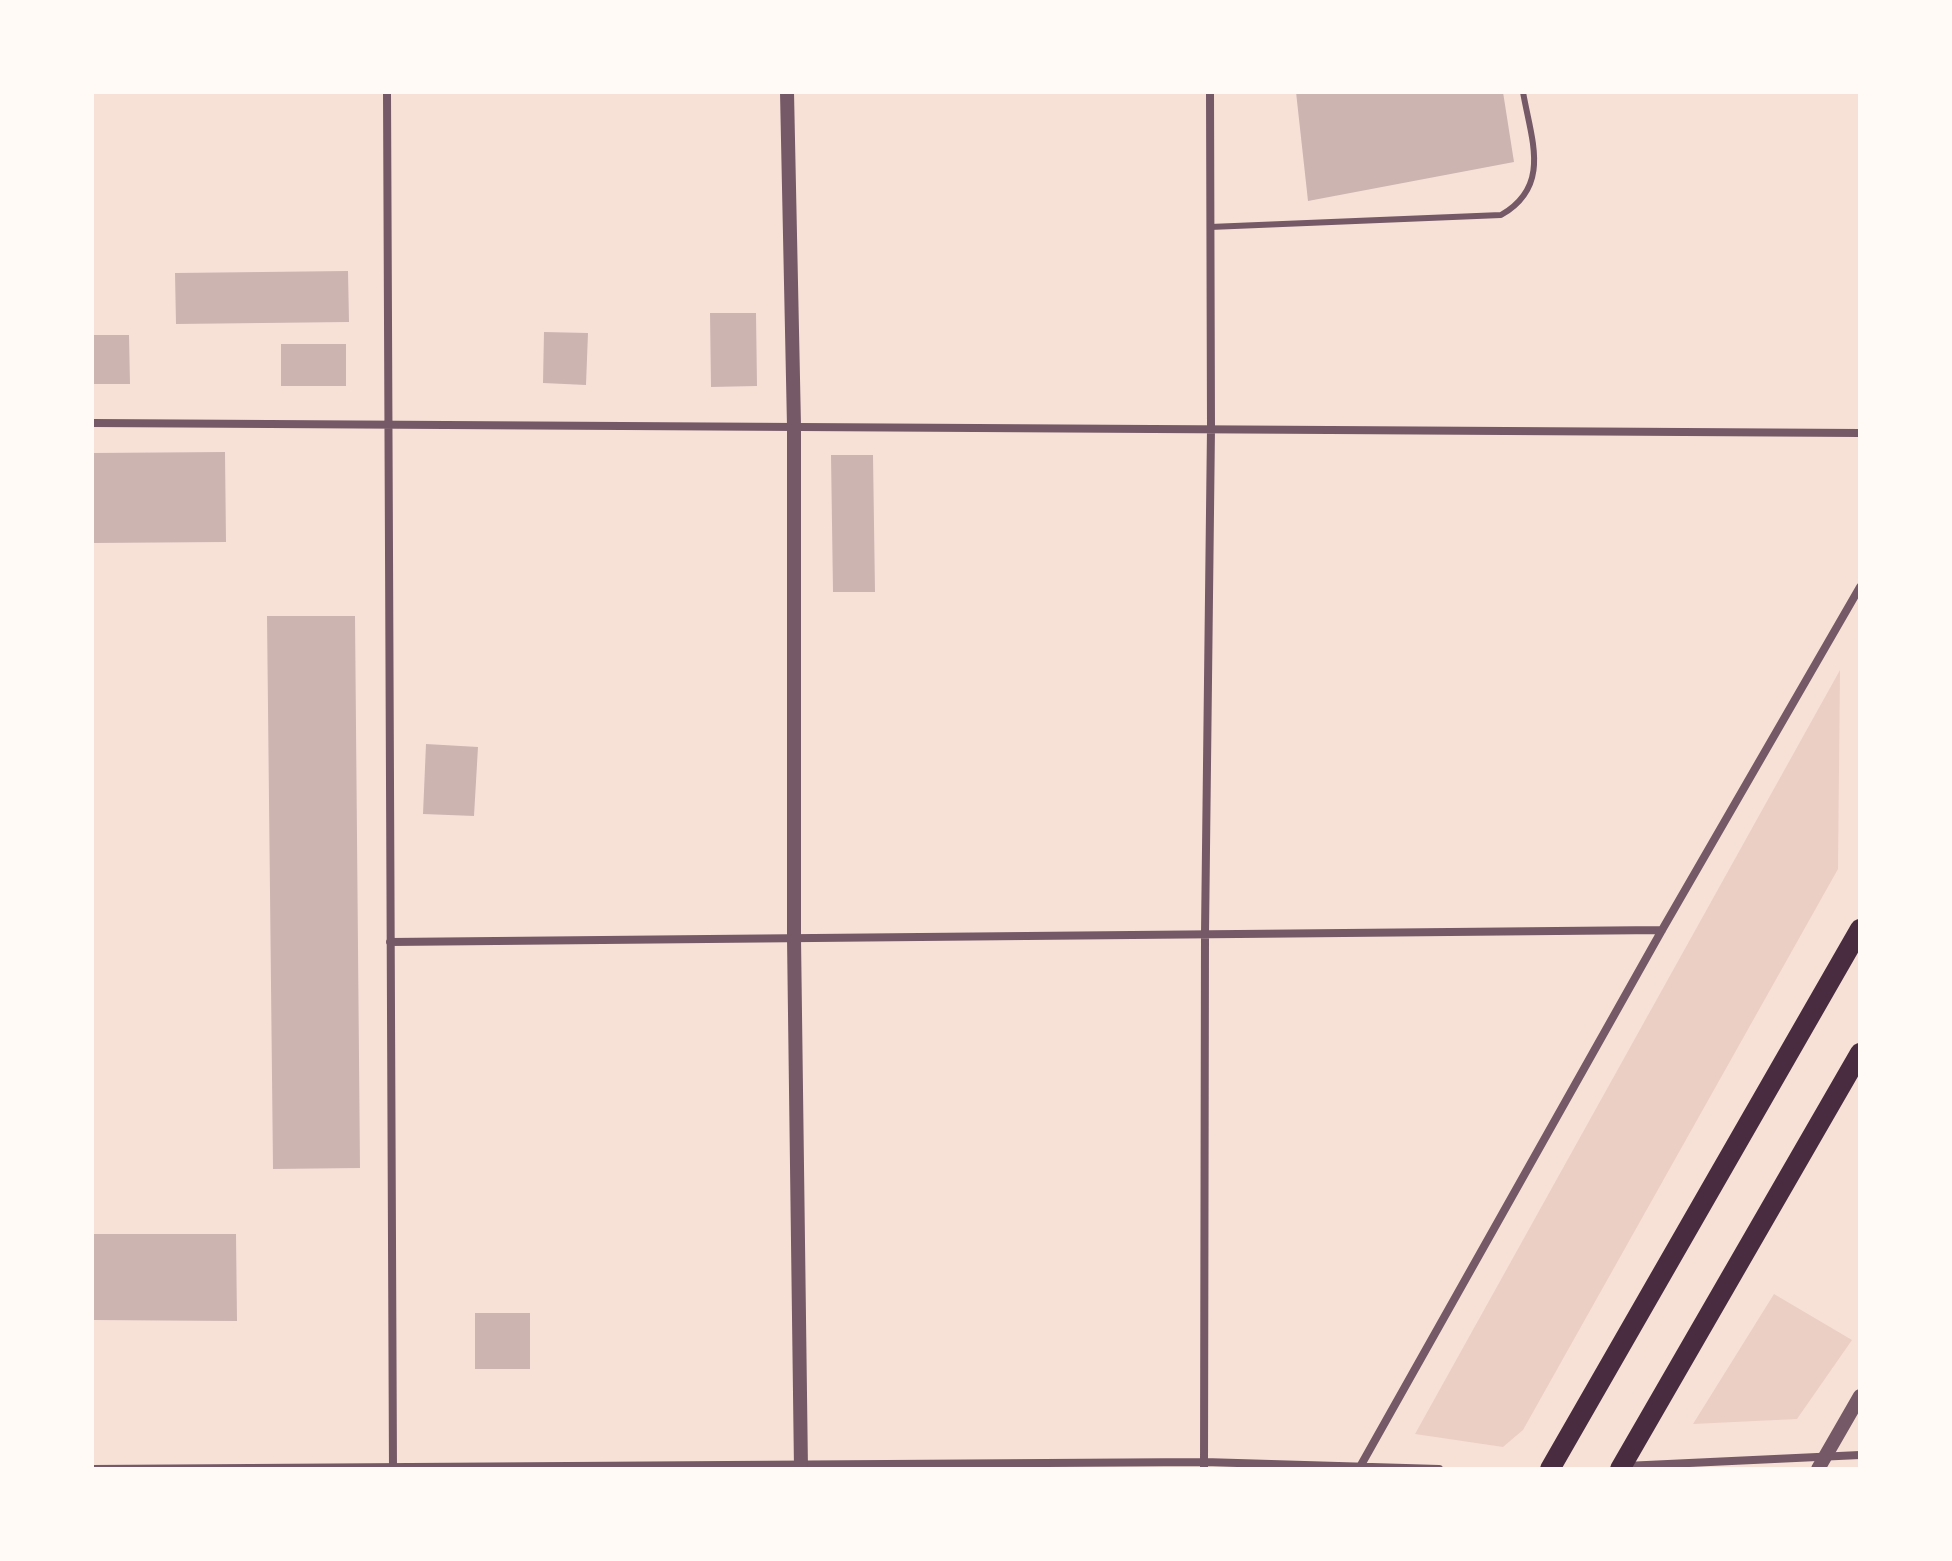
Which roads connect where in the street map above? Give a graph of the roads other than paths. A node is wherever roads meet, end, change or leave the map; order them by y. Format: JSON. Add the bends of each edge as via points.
{"nodes":[{"id":1,"x":387,"y":92,"type":"edge"},
{"id":2,"x":787,"y":92,"type":"edge"},
{"id":3,"x":1210,"y":92,"type":"edge"},
{"id":4,"x":1523,"y":92,"type":"edge"},
{"id":5,"x":1210,"y":227,"type":"junction"},
{"id":6,"x":92,"y":423,"type":"edge"},
{"id":7,"x":389,"y":425,"type":"junction"},
{"id":8,"x":794,"y":426,"type":"junction"},
{"id":9,"x":1211,"y":428,"type":"junction"},
{"id":10,"x":1860,"y":433,"type":"edge"},
{"id":11,"x":1860,"y":587,"type":"edge"},
{"id":12,"x":1860,"y":929,"type":"edge"},
{"id":13,"x":1662,"y":930,"type":"junction"},
{"id":14,"x":1205,"y":933,"type":"junction"},
{"id":15,"x":794,"y":938,"type":"junction"},
{"id":16,"x":390,"y":942,"type":"junction"},
{"id":17,"x":1860,"y":1053,"type":"edge"},
{"id":18,"x":1860,"y":1396,"type":"edge"},
{"id":19,"x":1860,"y":1455,"type":"edge"},
{"id":20,"x":1822,"y":1463,"type":"edge"},
{"id":21,"x":1361,"y":1465,"type":"junction"},
{"id":22,"x":1204,"y":1466,"type":"edge"},
{"id":23,"x":801,"y":1467,"type":"edge"},
{"id":24,"x":393,"y":1468,"type":"edge"},
{"id":25,"x":1621,"y":1468,"type":"edge"},
{"id":26,"x":92,"y":1469,"type":"edge"},
{"id":27,"x":1439,"y":1469,"type":"edge"},
{"id":28,"x":1550,"y":1469,"type":"edge"}],
"edges":[{"from":1,"to":7,"type":"street"},
{"from":2,"to":8,"type":"street"},
{"from":3,"to":5,"type":"street"},
{"from":4,"to":5,"type":"lane","via":[[1536,170],[1515,207],[1501,215]]},
{"from":5,"to":9,"type":"street"},
{"from":6,"to":7,"type":"street"},
{"from":7,"to":8,"type":"street"},
{"from":7,"to":16,"type":"street"},
{"from":8,"to":9,"type":"street"},
{"from":8,"to":15,"type":"street"},
{"from":9,"to":10,"type":"street"},
{"from":9,"to":14,"type":"street"},
{"from":11,"to":13,"type":"street"},
{"from":12,"to":28,"type":"main road"},
{"from":13,"to":14,"type":"street"},
{"from":13,"to":21,"type":"street"},
{"from":14,"to":15,"type":"street"},
{"from":14,"to":22,"type":"street"},
{"from":15,"to":16,"type":"street"},
{"from":15,"to":23,"type":"street"},
{"from":16,"to":24,"type":"street"},
{"from":17,"to":25,"type":"main road"},
{"from":18,"to":20,"type":"street"},
{"from":19,"to":20,"type":"street"},
{"from":20,"to":25,"type":"street"},
{"from":21,"to":22,"type":"street"},
{"from":21,"to":27,"type":"street"},
{"from":22,"to":23,"type":"street"},
{"from":23,"to":24,"type":"street"},
{"from":24,"to":26,"type":"street"}]}
